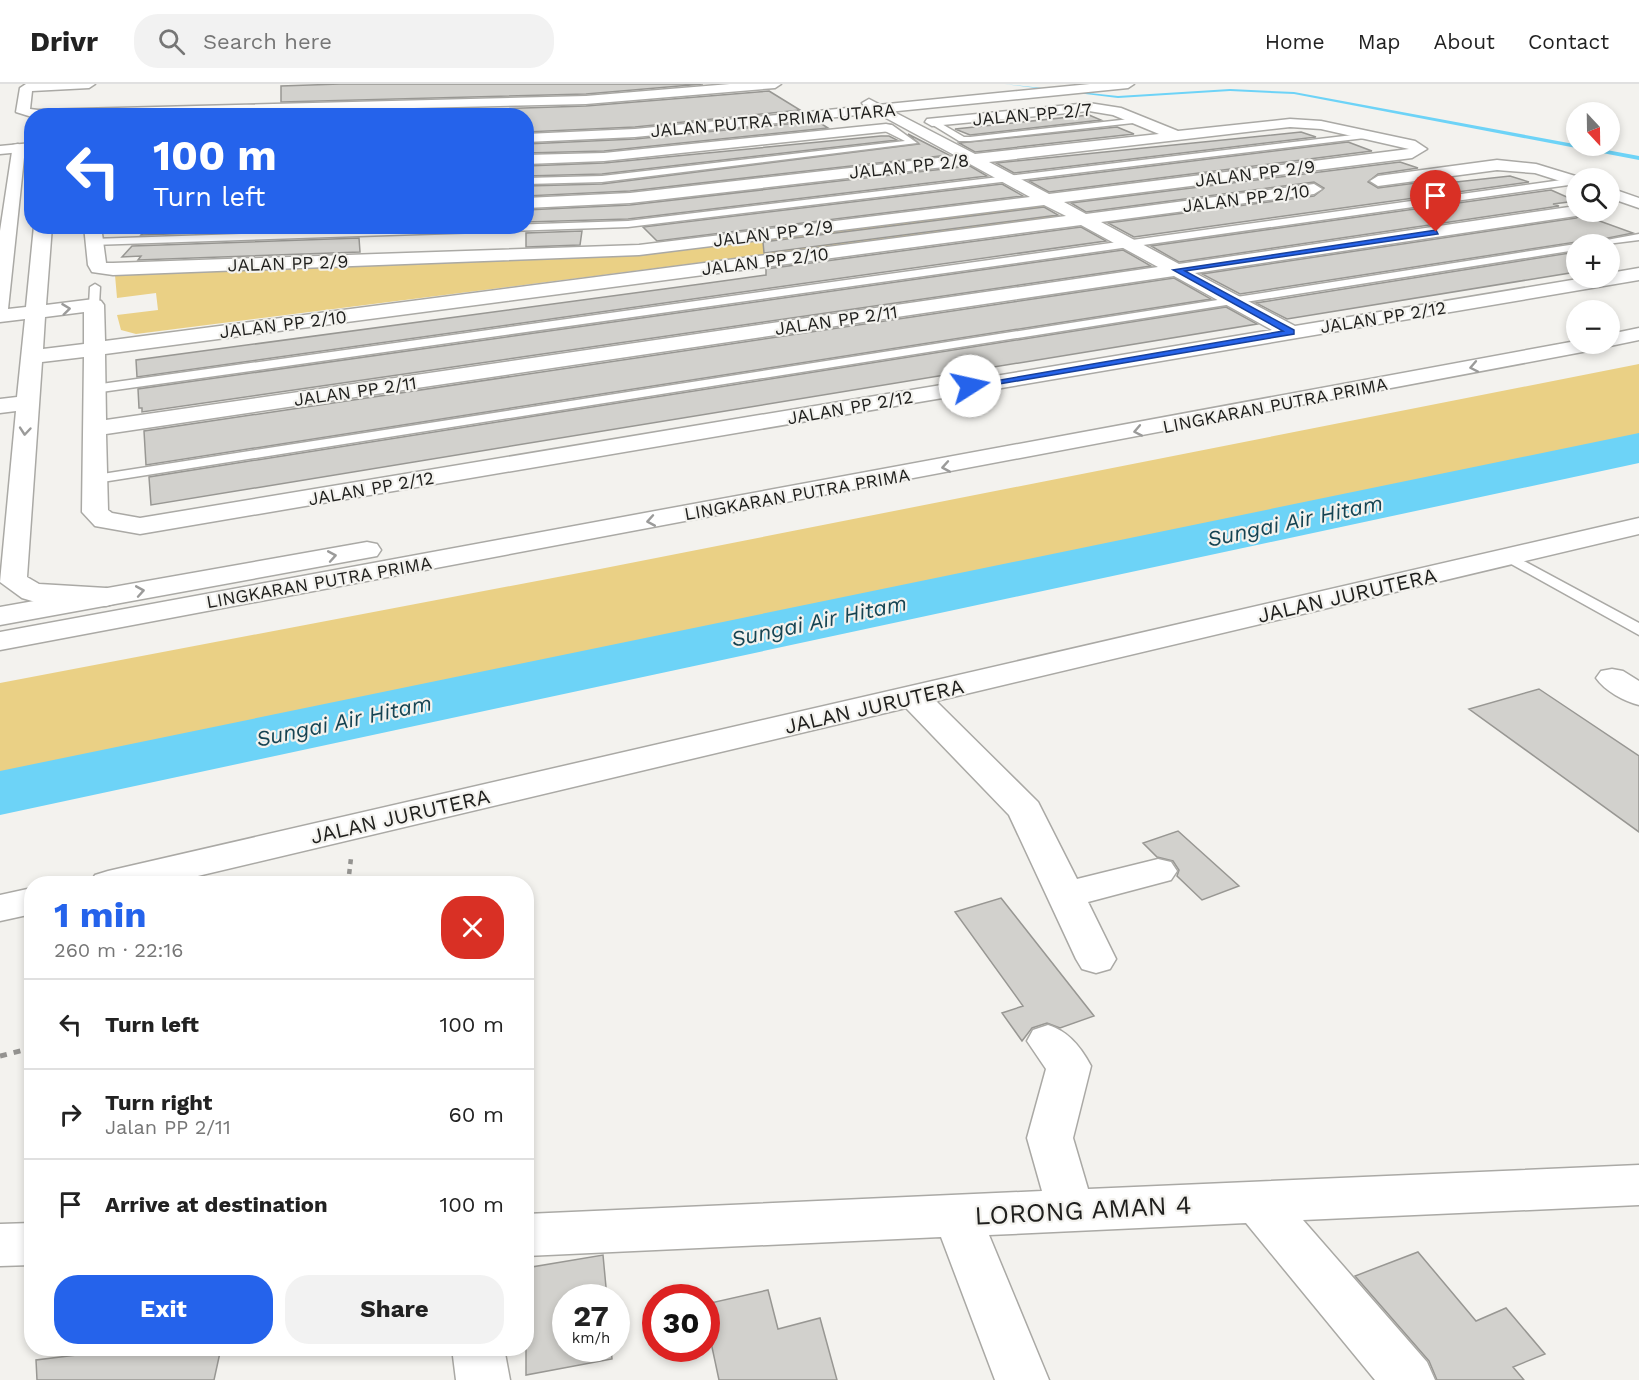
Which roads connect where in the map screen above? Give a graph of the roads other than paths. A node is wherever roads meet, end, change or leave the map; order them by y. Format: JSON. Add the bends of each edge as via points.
{"nodes":[{"id":1,"x":88,"y":84,"type":"edge"},
{"id":2,"x":775,"y":84,"type":"edge"},
{"id":3,"x":1128,"y":84,"type":"edge"},
{"id":4,"x":26,"y":86,"type":"edge"},
{"id":5,"x":1073,"y":86,"type":"edge"},
{"id":6,"x":305,"y":95,"type":"dead end"},
{"id":7,"x":875,"y":106,"type":"junction"},
{"id":8,"x":291,"y":108,"type":"joint"},
{"id":9,"x":24,"y":112,"type":"edge"},
{"id":10,"x":1139,"y":120,"type":"junction"},
{"id":11,"x":932,"y":122,"type":"joint"},
{"id":12,"x":885,"y":128,"type":"joint"},
{"id":13,"x":534,"y":131,"type":"edge"},
{"id":14,"x":1370,"y":135,"type":"junction"},
{"id":15,"x":1176,"y":136,"type":"junction"},
{"id":16,"x":534,"y":138,"type":"edge"},
{"id":17,"x":1399,"y":141,"type":"joint"},
{"id":18,"x":725,"y":144,"type":"junction"},
{"id":19,"x":0,"y":150,"type":"edge"},
{"id":20,"x":24,"y":154,"type":"edge"},
{"id":21,"x":1221,"y":154,"type":"junction"},
{"id":22,"x":0,"y":157,"type":"edge"},
{"id":23,"x":972,"y":159,"type":"junction"},
{"id":24,"x":534,"y":160,"type":"edge"},
{"id":25,"x":0,"y":162,"type":"edge"},
{"id":26,"x":750,"y":162,"type":"junction"},
{"id":27,"x":1264,"y":172,"type":"junction"},
{"id":28,"x":1566,"y":178,"type":"edge"},
{"id":29,"x":1009,"y":180,"type":"junction"},
{"id":30,"x":534,"y":181,"type":"edge"},
{"id":31,"x":777,"y":181,"type":"junction"},
{"id":32,"x":1566,"y":182,"type":"edge"},
{"id":33,"x":1356,"y":183,"type":"dead end"},
{"id":34,"x":1333,"y":186,"type":"dead end"},
{"id":35,"x":1620,"y":196,"type":"edge"},
{"id":36,"x":1047,"y":200,"type":"junction"},
{"id":37,"x":1639,"y":202,"type":"edge"},
{"id":38,"x":534,"y":203,"type":"edge"},
{"id":39,"x":807,"y":203,"type":"junction"},
{"id":40,"x":1620,"y":205,"type":"edge"},
{"id":41,"x":1566,"y":213,"type":"edge"},
{"id":42,"x":1083,"y":219,"type":"junction"},
{"id":43,"x":838,"y":225,"type":"junction"},
{"id":44,"x":534,"y":226,"type":"edge"},
{"id":45,"x":24,"y":231,"type":"edge"},
{"id":46,"x":5,"y":234,"type":"edge"},
{"id":47,"x":39,"y":234,"type":"edge"},
{"id":48,"x":92,"y":234,"type":"edge"},
{"id":49,"x":1639,"y":237,"type":"edge"},
{"id":50,"x":1620,"y":240,"type":"edge"},
{"id":51,"x":1128,"y":244,"type":"junction"},
{"id":52,"x":1566,"y":249,"type":"edge"},
{"id":53,"x":1177,"y":270,"type":"junction"},
{"id":54,"x":1639,"y":274,"type":"edge"},
{"id":55,"x":1231,"y":299,"type":"junction"},
{"id":56,"x":0,"y":307,"type":"edge"},
{"id":57,"x":37,"y":312,"type":"junction"},
{"id":58,"x":0,"y":316,"type":"edge"},
{"id":59,"x":1639,"y":317,"type":"edge"},
{"id":60,"x":1620,"y":321,"type":"edge"},
{"id":61,"x":1291,"y":332,"type":"junction"},
{"id":62,"x":1566,"y":332,"type":"edge"},
{"id":63,"x":1639,"y":334,"type":"edge"},
{"id":64,"x":1620,"y":338,"type":"edge"},
{"id":65,"x":93,"y":349,"type":"junction"},
{"id":66,"x":1566,"y":349,"type":"edge"},
{"id":67,"x":32,"y":357,"type":"junction"},
{"id":68,"x":94,"y":389,"type":"junction"},
{"id":69,"x":28,"y":402,"type":"junction"},
{"id":70,"x":0,"y":406,"type":"edge"},
{"id":71,"x":95,"y":429,"type":"junction"},
{"id":72,"x":96,"y":479,"type":"junction"},
{"id":73,"x":1639,"y":526,"type":"edge"},
{"id":74,"x":1509,"y":557,"type":"junction"},
{"id":75,"x":106,"y":597,"type":"junction"},
{"id":76,"x":0,"y":615,"type":"edge"},
{"id":77,"x":1639,"y":630,"type":"edge"},
{"id":78,"x":0,"y":641,"type":"edge"},
{"id":79,"x":1612,"y":678,"type":"dead end"},
{"id":80,"x":1639,"y":695,"type":"edge"},
{"id":81,"x":913,"y":696,"type":"junction"},
{"id":82,"x":1158,"y":871,"type":"dead end"},
{"id":83,"x":142,"y":876,"type":"edge"},
{"id":84,"x":1065,"y":895,"type":"junction"},
{"id":85,"x":24,"y":903,"type":"edge"},
{"id":86,"x":0,"y":908,"type":"edge"},
{"id":87,"x":1096,"y":959,"type":"dead end"},
{"id":88,"x":1048,"y":1041,"type":"dead end"},
{"id":89,"x":1637,"y":1188,"type":"edge"},
{"id":90,"x":1258,"y":1202,"type":"junction"},
{"id":91,"x":1071,"y":1211,"type":"junction"},
{"id":92,"x":957,"y":1216,"type":"junction"},
{"id":93,"x":534,"y":1235,"type":"edge"},
{"id":94,"x":24,"y":1244,"type":"edge"},
{"id":95,"x":0,"y":1245,"type":"edge"},
{"id":96,"x":479,"y":1356,"type":"edge"},
{"id":97,"x":483,"y":1380,"type":"edge"},
{"id":98,"x":1022,"y":1380,"type":"edge"},
{"id":99,"x":1408,"y":1380,"type":"edge"}],
"edges":[{"from":1,"to":4,"type":"street"},
{"from":2,"to":8,"type":"street","via":[[586,100]]},
{"from":3,"to":5,"type":"street"},
{"from":4,"to":9,"type":"street"},
{"from":5,"to":7,"type":"street","name":"JALAN PUTRA PRIMA UTARA"},
{"from":5,"to":7,"type":"street","name":"JALAN PUTRA PRIMA UTARA","via":[[1019,97]]},
{"from":6,"to":8,"type":"street"},
{"from":7,"to":13,"type":"street","name":"JALAN PUTRA PRIMA UTARA"},
{"from":7,"to":16,"type":"street","name":"JALAN PUTRA PRIMA UTARA","via":[[625,134]]},
{"from":7,"to":23,"type":"street"},
{"from":10,"to":11,"type":"street","name":"JALAN PP 2/7","via":[[1089,107]]},
{"from":10,"to":11,"type":"lane","via":[[970,139],[962,139]]},
{"from":10,"to":15,"type":"street","name":"JALAN PP 2/7"},
{"from":12,"to":18,"type":"street"},
{"from":12,"to":26,"type":"lane","via":[[913,143]]},
{"from":14,"to":15,"type":"street","name":"JALAN PP 2/8","via":[[1290,123]]},
{"from":14,"to":17,"type":"street","name":"JALAN PP 2/8"},
{"from":14,"to":21,"type":"lane"},
{"from":15,"to":21,"type":"street","name":"JALAN PP 2/7"},
{"from":15,"to":23,"type":"street","name":"JALAN PP 2/8"},
{"from":17,"to":27,"type":"street","name":"JALAN PP 2/9","via":[[1417,147],[1418,152]]},
{"from":18,"to":24,"type":"street","via":[[604,157]]},
{"from":18,"to":26,"type":"street"},
{"from":19,"to":20,"type":"street"},
{"from":20,"to":22,"type":"street"},
{"from":20,"to":25,"type":"street"},
{"from":20,"to":46,"type":"street"},
{"from":21,"to":27,"type":"street","name":"JALAN PP 2/7"},
{"from":21,"to":29,"type":"lane"},
{"from":23,"to":29,"type":"street"},
{"from":23,"to":31,"type":"street","name":"JALAN PP 2/8"},
{"from":26,"to":30,"type":"lane","via":[[602,178]]},
{"from":26,"to":31,"type":"street"},
{"from":27,"to":36,"type":"street","name":"JALAN PP 2/9"},
{"from":28,"to":33,"type":"street","via":[[1497,165]]},
{"from":29,"to":36,"type":"street"},
{"from":29,"to":39,"type":"lane"},
{"from":31,"to":38,"type":"street","name":"JALAN PP 2/8","via":[[604,201]]},
{"from":31,"to":39,"type":"street"},
{"from":32,"to":51,"type":"lane"},
{"from":34,"to":42,"type":"street","name":"JALAN PP 2/10"},
{"from":35,"to":37,"type":"street"},
{"from":36,"to":42,"type":"street"},
{"from":36,"to":43,"type":"street","name":"JALAN PP 2/9"},
{"from":37,"to":40,"type":"street"},
{"from":39,"to":43,"type":"street"},
{"from":39,"to":44,"type":"lane","via":[[608,225]]},
{"from":41,"to":53,"type":"street","name":"JALAN PP 2/11"},
{"from":42,"to":51,"type":"street"},
{"from":42,"to":65,"type":"street","name":"JALAN PP 2/10"},
{"from":43,"to":48,"type":"street","name":"JALAN PP 2/9","via":[[618,252],[99,268]]},
{"from":45,"to":46,"type":"street"},
{"from":46,"to":56,"type":"street"},
{"from":47,"to":57,"type":"street"},
{"from":49,"to":50,"type":"lane"},
{"from":51,"to":53,"type":"street"},
{"from":51,"to":68,"type":"lane"},
{"from":52,"to":55,"type":"lane"},
{"from":53,"to":55,"type":"street"},
{"from":53,"to":71,"type":"street","name":"JALAN PP 2/11"},
{"from":54,"to":61,"type":"street","name":"JALAN PP 2/12"},
{"from":55,"to":61,"type":"street"},
{"from":55,"to":72,"type":"lane"},
{"from":57,"to":58,"type":"street"},
{"from":57,"to":65,"type":"street","one_way":true,"via":[[94,296]]},
{"from":57,"to":67,"type":"street"},
{"from":59,"to":60,"type":"street"},
{"from":61,"to":72,"type":"street","name":"JALAN PP 2/12","via":[[140,526],[104,520],[95,512]]},
{"from":75,"to":62,"type":"street","name":"LINGKARAN PUTRA PRIMA","one_way":true},
{"from":63,"to":64,"type":"street"},
{"from":65,"to":67,"type":"street","name":"JALAN PP 2/10"},
{"from":65,"to":68,"type":"street"},
{"from":66,"to":78,"type":"street","name":"LINGKARAN PUTRA PRIMA","one_way":true},
{"from":67,"to":69,"type":"street"},
{"from":68,"to":71,"type":"street"},
{"from":69,"to":70,"type":"street"},
{"from":69,"to":75,"type":"street","one_way":true,"via":[[14,580],[32,592]]},
{"from":71,"to":72,"type":"street"},
{"from":73,"to":74,"type":"street","name":"JALAN JURUTERA"},
{"from":74,"to":77,"type":"lane"},
{"from":74,"to":81,"type":"street","name":"JALAN JURUTERA"},
{"from":75,"to":76,"type":"street","name":"LINGKARAN PUTRA PRIMA"},
{"from":79,"to":80,"type":"street"},
{"from":81,"to":83,"type":"street","name":"JALAN JURUTERA"},
{"from":81,"to":84,"type":"street","via":[[1025,810]]},
{"from":82,"to":84,"type":"street"},
{"from":84,"to":87,"type":"street"},
{"from":85,"to":86,"type":"street"},
{"from":88,"to":91,"type":"street","via":[[1069,1065],[1050,1138]]},
{"from":89,"to":90,"type":"street","name":"LORONG AMAN 4"},
{"from":90,"to":91,"type":"street","name":"LORONG AMAN 4"},
{"from":90,"to":99,"type":"street"},
{"from":91,"to":92,"type":"street","name":"LORONG AMAN 4"},
{"from":92,"to":93,"type":"street","name":"LORONG AMAN 4"},
{"from":92,"to":98,"type":"street"},
{"from":94,"to":95,"type":"street"},
{"from":96,"to":97,"type":"street"}]}
